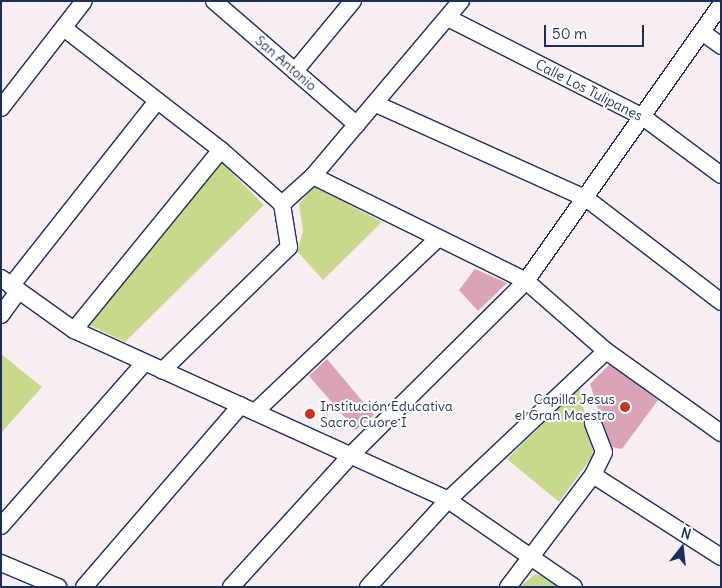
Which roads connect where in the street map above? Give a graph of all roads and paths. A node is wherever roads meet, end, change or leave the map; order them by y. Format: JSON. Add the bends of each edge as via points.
{"nodes":[{"id":1,"x":84,"y":1,"type":"edge"},
{"id":2,"x":353,"y":1,"type":"edge"},
{"id":3,"x":461,"y":1,"type":"edge"},
{"id":4,"x":218,"y":2,"type":"edge"},
{"id":5,"x":721,"y":5,"type":"edge"},
{"id":6,"x":448,"y":18,"type":"junction"},
{"id":7,"x":65,"y":29,"type":"junction"},
{"id":8,"x":702,"y":32,"type":"junction"},
{"id":9,"x":721,"y":46,"type":"edge"},
{"id":10,"x":294,"y":71,"type":"junction"},
{"id":11,"x":157,"y":101,"type":"junction"},
{"id":12,"x":376,"y":104,"type":"junction"},
{"id":13,"x":1,"y":108,"type":"edge"},
{"id":14,"x":643,"y":117,"type":"junction"},
{"id":15,"x":357,"y":125,"type":"junction"},
{"id":16,"x":221,"y":150,"type":"junction"},
{"id":17,"x":721,"y":175,"type":"edge"},
{"id":18,"x":313,"y":176,"type":"junction"},
{"id":19,"x":587,"y":200,"type":"junction"},
{"id":20,"x":282,"y":204,"type":"junction"},
{"id":21,"x":437,"y":238,"type":"junction"},
{"id":22,"x":526,"y":281,"type":"junction"},
{"id":23,"x":10,"y":285,"type":"edge"},
{"id":24,"x":721,"y":302,"type":"edge"},
{"id":25,"x":1,"y":315,"type":"edge"},
{"id":26,"x":74,"y":330,"type":"junction"},
{"id":27,"x":606,"y":351,"type":"junction"},
{"id":28,"x":144,"y":363,"type":"junction"},
{"id":29,"x":162,"y":371,"type":"junction"},
{"id":30,"x":248,"y":409,"type":"junction"},
{"id":31,"x":593,"y":423,"type":"dead end"},
{"id":32,"x":721,"y":433,"type":"edge"},
{"id":33,"x":352,"y":454,"type":"junction"},
{"id":34,"x":593,"y":475,"type":"junction"},
{"id":35,"x":448,"y":500,"type":"junction"},
{"id":36,"x":1,"y":526,"type":"edge"},
{"id":37,"x":721,"y":557,"type":"edge"},
{"id":38,"x":532,"y":559,"type":"junction"},
{"id":39,"x":1,"y":563,"type":"edge"},
{"id":40,"x":58,"y":587,"type":"edge"},
{"id":41,"x":84,"y":587,"type":"edge"},
{"id":42,"x":230,"y":587,"type":"edge"},
{"id":43,"x":368,"y":587,"type":"edge"},
{"id":44,"x":508,"y":587,"type":"edge"},
{"id":45,"x":574,"y":587,"type":"edge"}],
"edges":[{"from":1,"to":7,"type":"street"},
{"from":2,"to":10,"type":"street"},
{"from":3,"to":6,"type":"street"},
{"from":4,"to":10,"type":"street","name":"San Antonio"},
{"from":5,"to":8,"type":"street"},
{"from":6,"to":12,"type":"street"},
{"from":6,"to":14,"type":"street","name":"Calle Los Tulipanes"},
{"from":7,"to":11,"type":"street"},
{"from":7,"to":13,"type":"street"},
{"from":8,"to":9,"type":"street"},
{"from":8,"to":14,"type":"street"},
{"from":10,"to":15,"type":"street","name":"San Antonio"},
{"from":11,"to":16,"type":"street"},
{"from":11,"to":23,"type":"street"},
{"from":12,"to":15,"type":"street"},
{"from":12,"to":19,"type":"street"},
{"from":14,"to":17,"type":"street","name":"Calle Los Tulipanes"},
{"from":14,"to":19,"type":"street"},
{"from":15,"to":18,"type":"street"},
{"from":16,"to":20,"type":"street"},
{"from":16,"to":26,"type":"street"},
{"from":18,"to":20,"type":"street"},
{"from":18,"to":21,"type":"street"},
{"from":19,"to":22,"type":"street"},
{"from":19,"to":24,"type":"street"},
{"from":20,"to":29,"type":"street","via":[[289,247]]},
{"from":21,"to":22,"type":"street"},
{"from":21,"to":30,"type":"street"},
{"from":22,"to":27,"type":"street"},
{"from":22,"to":33,"type":"street"},
{"from":23,"to":25,"type":"street"},
{"from":23,"to":26,"type":"street"},
{"from":26,"to":28,"type":"street"},
{"from":27,"to":32,"type":"street"},
{"from":27,"to":35,"type":"street"},
{"from":28,"to":29,"type":"street"},
{"from":28,"to":36,"type":"street"},
{"from":29,"to":30,"type":"street"},
{"from":30,"to":33,"type":"street"},
{"from":30,"to":41,"type":"street"},
{"from":31,"to":34,"type":"street","via":[[604,452]]},
{"from":33,"to":35,"type":"street"},
{"from":33,"to":42,"type":"street"},
{"from":34,"to":37,"type":"street"},
{"from":34,"to":38,"type":"street"},
{"from":35,"to":38,"type":"street"},
{"from":35,"to":43,"type":"street"},
{"from":38,"to":44,"type":"street"},
{"from":38,"to":45,"type":"street"},
{"from":39,"to":40,"type":"street"}]}
